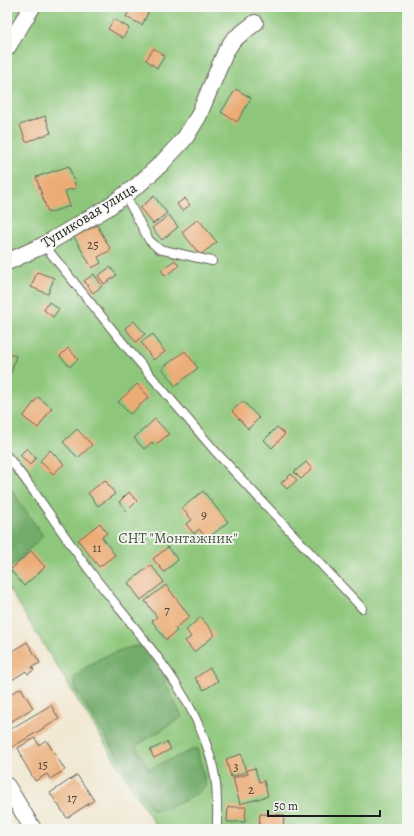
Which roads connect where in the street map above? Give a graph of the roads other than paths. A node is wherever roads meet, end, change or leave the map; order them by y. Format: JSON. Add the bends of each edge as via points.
{"nodes":[{"id":1,"x":32,"y":7,"type":"edge"},
{"id":2,"x":255,"y":23,"type":"dead end"},
{"id":3,"x":7,"y":48,"type":"edge"},
{"id":4,"x":125,"y":195,"type":"junction"},
{"id":5,"x":44,"y":245,"type":"junction"},
{"id":6,"x":212,"y":261,"type":"dead end"},
{"id":7,"x":7,"y":262,"type":"edge"},
{"id":8,"x":7,"y":456,"type":"edge"},
{"id":9,"x":362,"y":608,"type":"dead end"},
{"id":10,"x":7,"y":786,"type":"edge"},
{"id":11,"x":33,"y":829,"type":"edge"},
{"id":12,"x":217,"y":829,"type":"edge"}],
"edges":[{"from":1,"to":3,"type":"street"},
{"from":2,"to":4,"type":"street","name":"Тупиковая улица","via":[[233,40],[226,51],[198,117],[185,138]]},
{"from":4,"to":5,"type":"street","name":"Тупиковая улица"},
{"from":4,"to":6,"type":"lane","via":[[149,240],[159,249]]},
{"from":5,"to":7,"type":"street","name":"Тупиковая улица"},
{"from":5,"to":9,"type":"lane","via":[[215,451]]},
{"from":8,"to":12,"type":"lane","via":[[96,579],[160,659],[178,687],[208,750],[215,778]]},
{"from":10,"to":11,"type":"street"}]}
